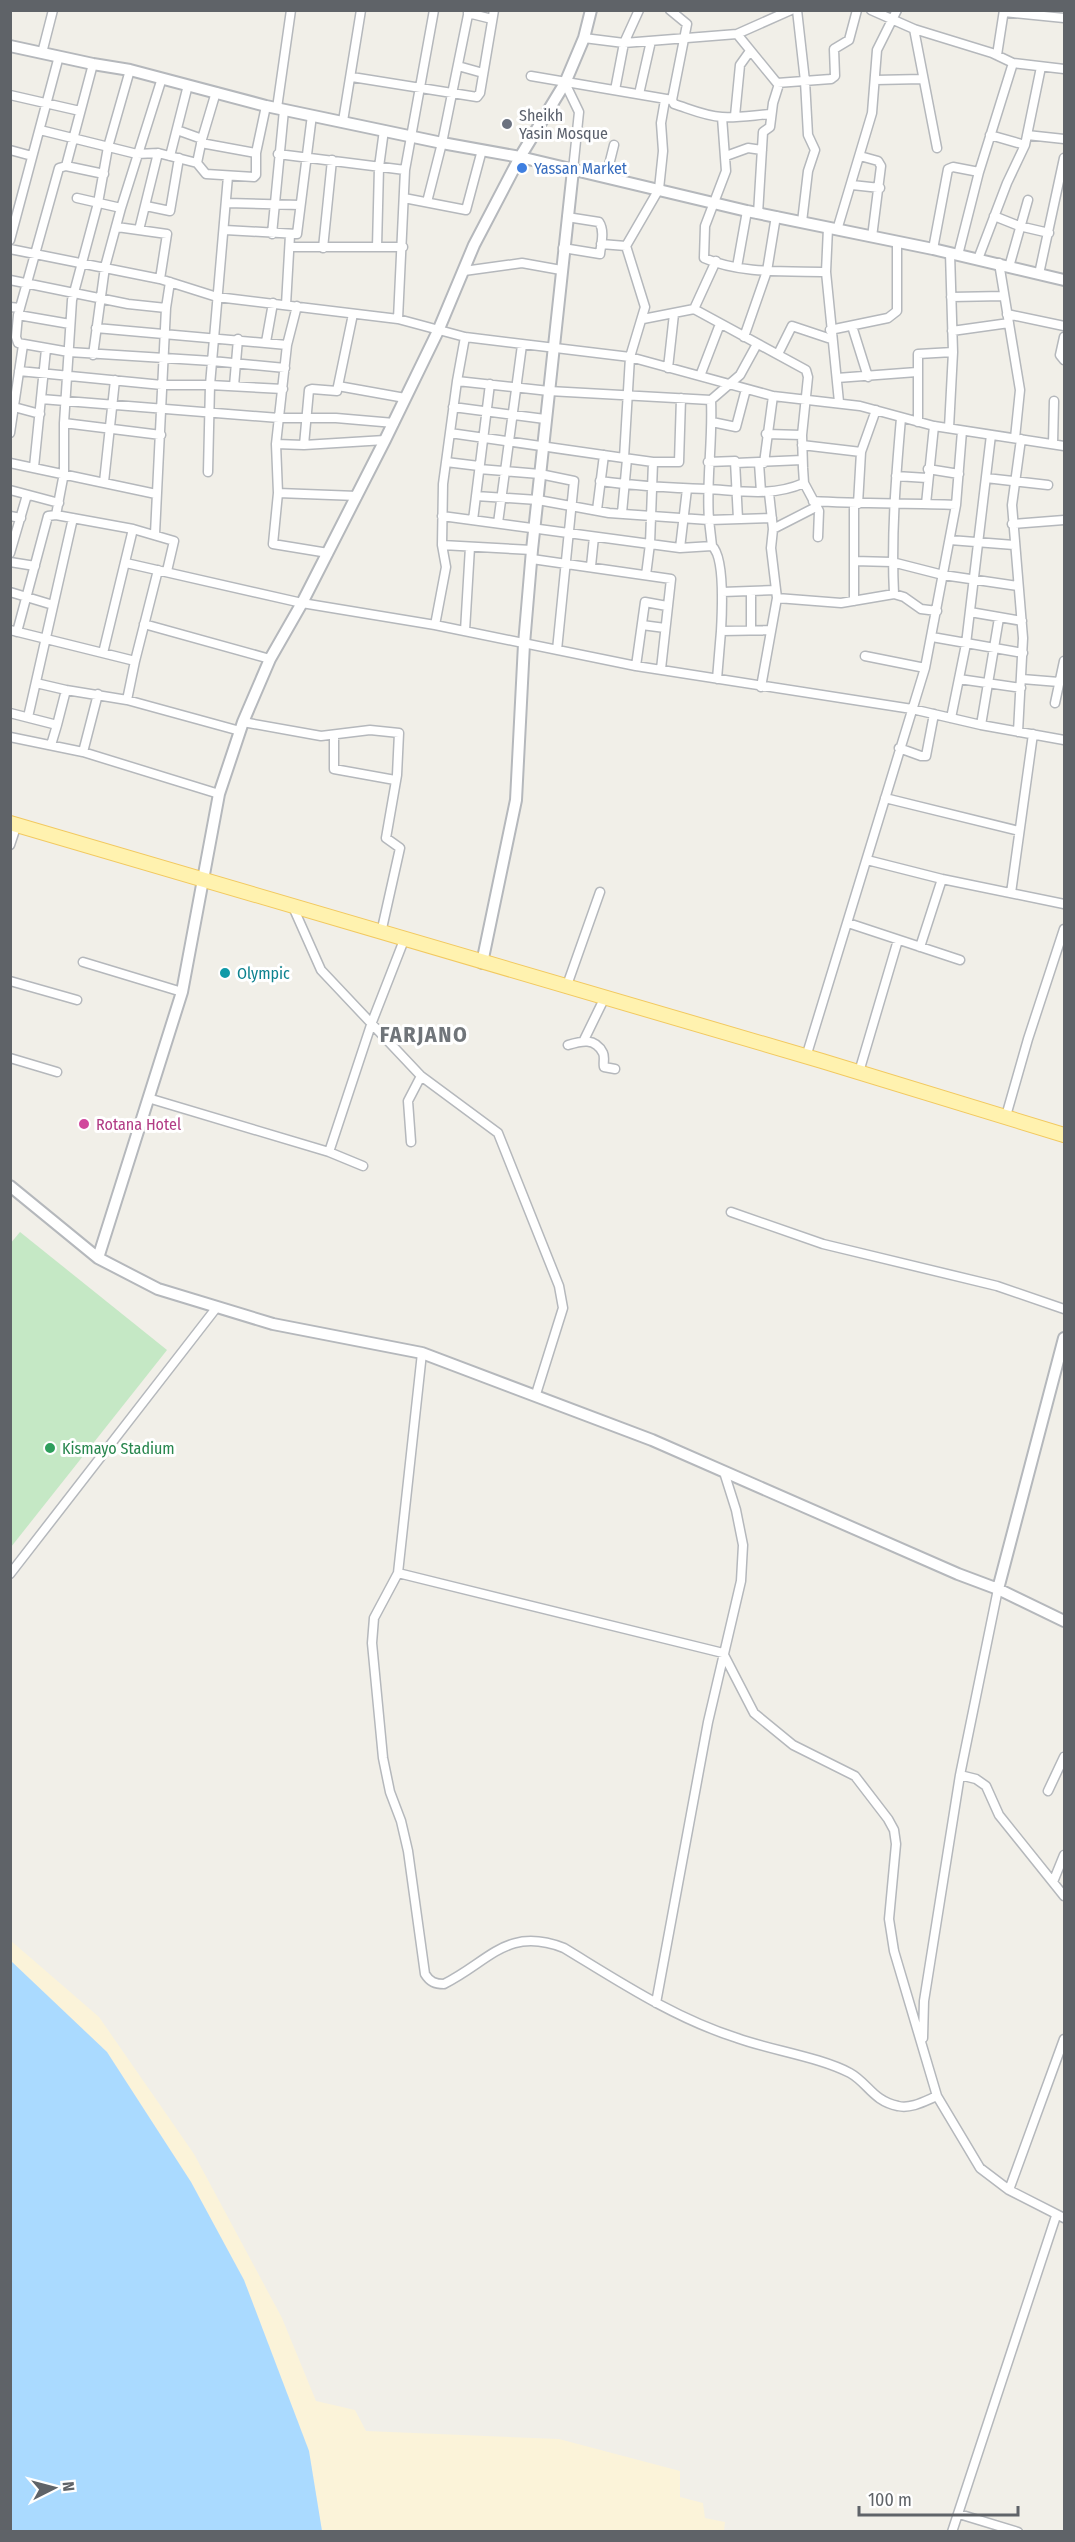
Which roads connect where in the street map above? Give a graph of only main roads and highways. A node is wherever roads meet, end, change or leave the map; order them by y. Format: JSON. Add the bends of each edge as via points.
{"nodes":[{"id":1,"x":14,"y":824,"type":"edge"},
{"id":2,"x":1065,"y":1135,"type":"edge"}],
"edges":[{"from":1,"to":2,"type":"main road"}]}
